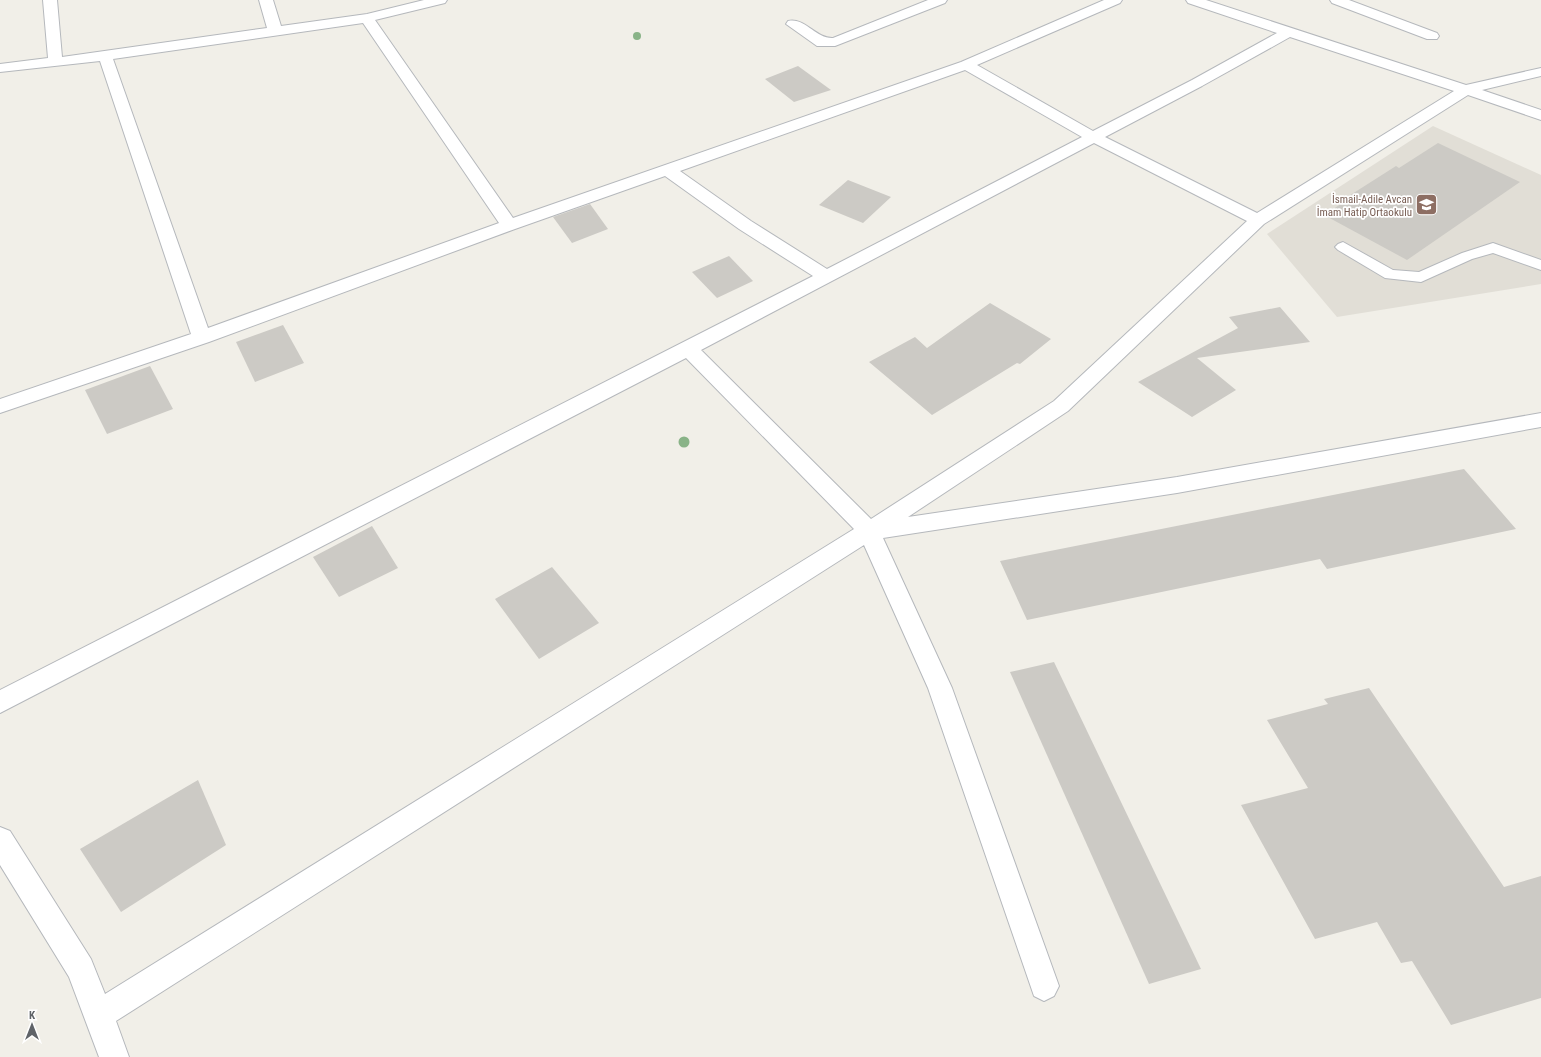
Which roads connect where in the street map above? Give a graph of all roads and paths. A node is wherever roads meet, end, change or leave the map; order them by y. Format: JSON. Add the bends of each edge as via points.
{"nodes":[{"id":1,"x":50,"y":0,"type":"edge"},
{"id":2,"x":266,"y":0,"type":"edge"},
{"id":3,"x":440,"y":0,"type":"edge"},
{"id":4,"x":940,"y":0,"type":"edge"},
{"id":5,"x":1115,"y":0,"type":"edge"},
{"id":6,"x":1193,"y":0,"type":"edge"},
{"id":7,"x":1337,"y":0,"type":"edge"},
{"id":8,"x":367,"y":18,"type":"junction"},
{"id":9,"x":793,"y":24,"type":"dead end"},
{"id":10,"x":275,"y":31,"type":"junction"},
{"id":11,"x":1288,"y":32,"type":"junction"},
{"id":12,"x":1432,"y":36,"type":"dead end"},
{"id":13,"x":105,"y":56,"type":"junction"},
{"id":14,"x":55,"y":62,"type":"junction"},
{"id":15,"x":966,"y":65,"type":"junction"},
{"id":16,"x":0,"y":68,"type":"edge"},
{"id":17,"x":1541,"y":72,"type":"edge"},
{"id":18,"x":1467,"y":89,"type":"junction"},
{"id":19,"x":1541,"y":116,"type":"edge"},
{"id":20,"x":1093,"y":137,"type":"junction"},
{"id":21,"x":668,"y":170,"type":"junction"},
{"id":22,"x":1258,"y":220,"type":"junction"},
{"id":23,"x":509,"y":225,"type":"junction"},
{"id":24,"x":1343,"y":247,"type":"dead end"},
{"id":25,"x":1541,"y":265,"type":"edge"},
{"id":26,"x":827,"y":277,"type":"junction"},
{"id":27,"x":202,"y":337,"type":"junction"},
{"id":28,"x":689,"y":349,"type":"junction"},
{"id":29,"x":0,"y":406,"type":"edge"},
{"id":30,"x":1541,"y":420,"type":"edge"},
{"id":31,"x":869,"y":531,"type":"junction"},
{"id":32,"x":0,"y":702,"type":"edge"},
{"id":33,"x":0,"y":840,"type":"edge"},
{"id":34,"x":1044,"y":986,"type":"dead end"},
{"id":35,"x":98,"y":1015,"type":"junction"},
{"id":36,"x":114,"y":1057,"type":"edge"}],
"edges":[{"from":1,"to":14,"type":"street"},
{"from":2,"to":10,"type":"street"},
{"from":3,"to":8,"type":"street"},
{"from":4,"to":9,"type":"street","via":[[835,42],[822,43]]},
{"from":5,"to":15,"type":"street"},
{"from":6,"to":11,"type":"street"},
{"from":7,"to":12,"type":"street"},
{"from":8,"to":10,"type":"street"},
{"from":8,"to":23,"type":"street"},
{"from":10,"to":13,"type":"street"},
{"from":11,"to":18,"type":"street"},
{"from":11,"to":20,"type":"street"},
{"from":13,"to":14,"type":"street"},
{"from":13,"to":27,"type":"street"},
{"from":14,"to":16,"type":"street"},
{"from":15,"to":20,"type":"street"},
{"from":15,"to":21,"type":"street"},
{"from":17,"to":18,"type":"street"},
{"from":18,"to":19,"type":"street"},
{"from":18,"to":22,"type":"street"},
{"from":20,"to":22,"type":"street"},
{"from":20,"to":26,"type":"street"},
{"from":21,"to":23,"type":"street"},
{"from":21,"to":26,"type":"street","via":[[745,225]]},
{"from":22,"to":31,"type":"street","via":[[1061,406]]},
{"from":23,"to":27,"type":"street"},
{"from":24,"to":25,"type":"lane","via":[[1390,275],[1421,276],[1493,248]]},
{"from":26,"to":28,"type":"street"},
{"from":27,"to":29,"type":"street"},
{"from":28,"to":31,"type":"street"},
{"from":28,"to":32,"type":"street"},
{"from":30,"to":31,"type":"street","via":[[1177,485]]},
{"from":31,"to":34,"type":"street","via":[[940,688]]},
{"from":31,"to":35,"type":"street"},
{"from":33,"to":35,"type":"street","via":[[81,969]]},
{"from":35,"to":36,"type":"street"}]}
